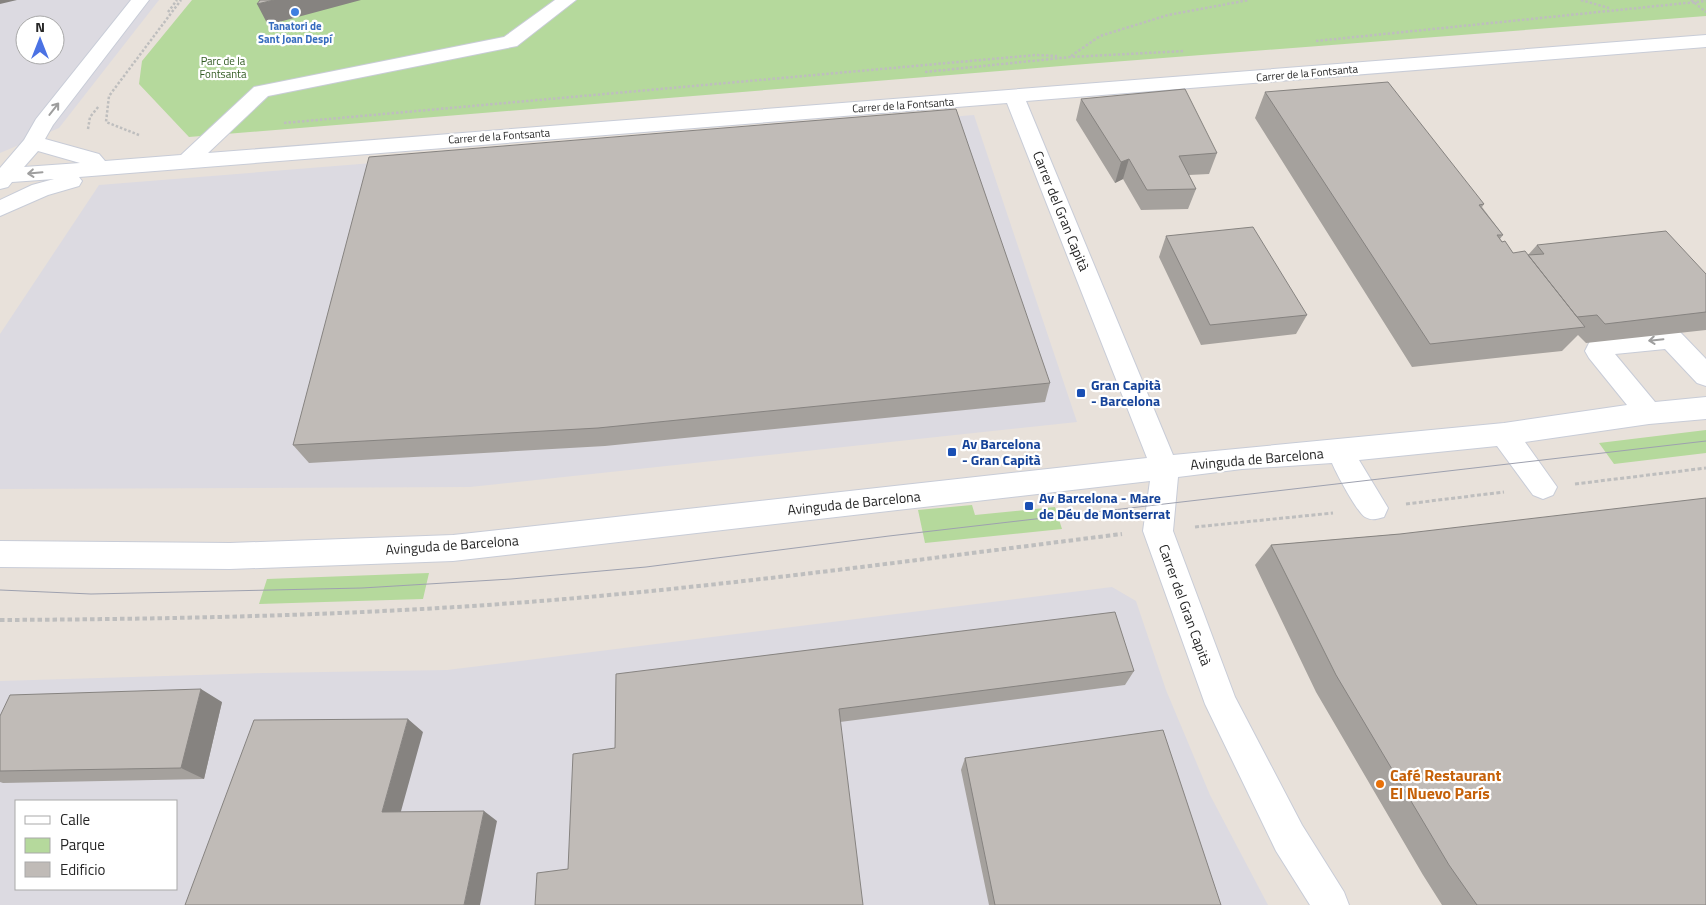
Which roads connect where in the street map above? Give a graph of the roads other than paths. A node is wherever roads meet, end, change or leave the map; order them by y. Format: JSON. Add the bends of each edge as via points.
{"nodes":[{"id":1,"x":140,"y":0,"type":"edge"},
{"id":2,"x":567,"y":0,"type":"edge"},
{"id":3,"x":1706,"y":41,"type":"edge"},
{"id":4,"x":1014,"y":96,"type":"junction"},
{"id":5,"x":33,"y":143,"type":"junction"},
{"id":6,"x":186,"y":161,"type":"junction"},
{"id":7,"x":100,"y":168,"type":"junction"},
{"id":8,"x":1,"y":178,"type":"edge"},
{"id":9,"x":0,"y":209,"type":"edge"},
{"id":10,"x":1706,"y":376,"type":"edge"},
{"id":11,"x":1706,"y":408,"type":"edge"},
{"id":12,"x":1649,"y":413,"type":"junction"},
{"id":13,"x":1504,"y":434,"type":"junction"},
{"id":14,"x":1341,"y":451,"type":"junction"},
{"id":15,"x":1165,"y":468,"type":"junction"},
{"id":16,"x":1543,"y":487,"type":"road end"},
{"id":17,"x":1374,"y":508,"type":"road end"},
{"id":18,"x":0,"y":554,"type":"edge"},
{"id":19,"x":1331,"y":905,"type":"edge"}],
"edges":[{"from":5,"to":1,"type":"street","one_way":true,"via":[[43,123]]},
{"from":2,"to":6,"type":"street","via":[[510,42],[261,91]]},
{"from":3,"to":4,"type":"street","name":"Carrer de la Fontsanta"},
{"from":4,"to":6,"type":"street","name":"Carrer de la Fontsanta"},
{"from":4,"to":15,"type":"street","name":"Carrer del Gran Capità"},
{"from":5,"to":7,"type":"street","via":[[91,159]]},
{"from":5,"to":8,"type":"street"},
{"from":6,"to":7,"type":"street","name":"Carrer de la Fontsanta"},
{"from":7,"to":8,"type":"street","name":"Carrer de la Fontsanta","one_way":true},
{"from":7,"to":9,"type":"street","name":"Carrer de la Fontsanta"},
{"from":10,"to":12,"type":"street","one_way":true,"via":[[1671,339],[1600,346],[1598,351]]},
{"from":11,"to":12,"type":"street","name":"Avinguda de Barcelona"},
{"from":12,"to":13,"type":"street","name":"Avinguda de Barcelona"},
{"from":13,"to":14,"type":"street","name":"Avinguda de Barcelona"},
{"from":13,"to":16,"type":"street"},
{"from":14,"to":15,"type":"street","name":"Avinguda de Barcelona","via":[[1242,458]]},
{"from":14,"to":17,"type":"street","via":[[1349,470]]},
{"from":15,"to":18,"type":"street","name":"Avinguda de Barcelona","via":[[453,548],[230,556]]},
{"from":15,"to":19,"type":"street","name":"Carrer del Gran Capità","via":[[1158,531],[1222,704],[1289,838]]}]}
